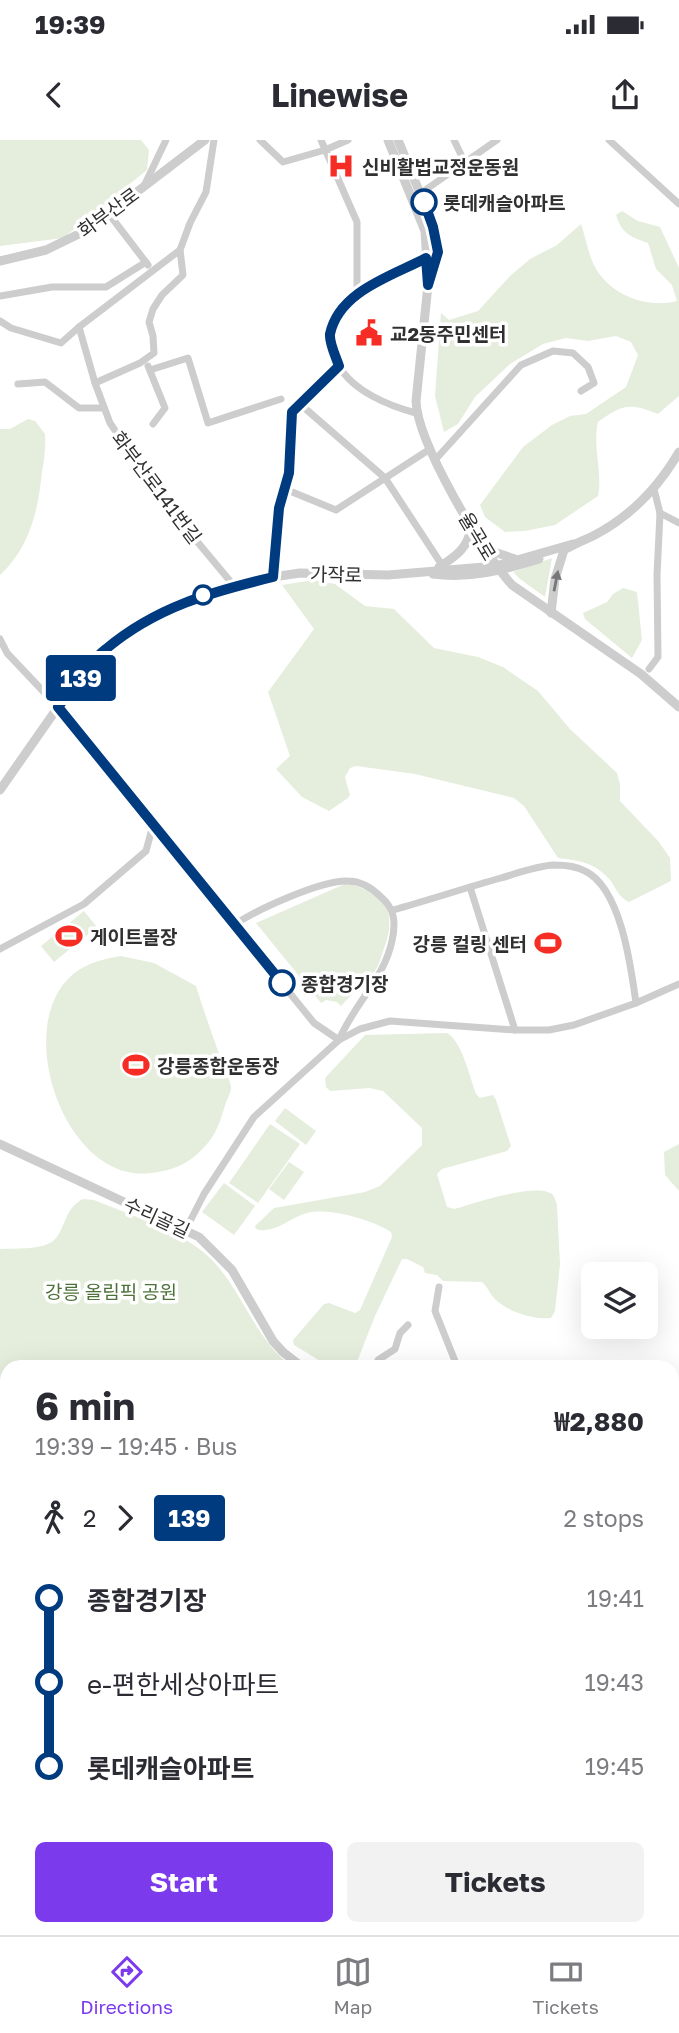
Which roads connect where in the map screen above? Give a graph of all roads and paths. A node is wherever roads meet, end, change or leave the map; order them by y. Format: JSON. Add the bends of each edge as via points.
{"nodes":[{"id":1,"x":166,"y":140,"type":"edge"},
{"id":2,"x":205,"y":140,"type":"edge"},
{"id":3,"x":214,"y":140,"type":"edge"},
{"id":4,"x":260,"y":140,"type":"edge"},
{"id":5,"x":321,"y":140,"type":"edge"},
{"id":6,"x":348,"y":140,"type":"edge"},
{"id":7,"x":388,"y":140,"type":"edge"},
{"id":8,"x":398,"y":140,"type":"edge"},
{"id":9,"x":454,"y":140,"type":"edge"},
{"id":10,"x":497,"y":140,"type":"edge"},
{"id":11,"x":609,"y":140,"type":"edge"},
{"id":12,"x":325,"y":150,"type":"junction"},
{"id":13,"x":465,"y":163,"type":"junction"},
{"id":14,"x":145,"y":185,"type":"junction"},
{"id":15,"x":416,"y":195,"type":"junction"},
{"id":16,"x":679,"y":204,"type":"edge"},
{"id":17,"x":109,"y":214,"type":"junction"},
{"id":18,"x":180,"y":250,"type":"junction"},
{"id":19,"x":426,"y":258,"type":"junction"},
{"id":20,"x":0,"y":261,"type":"edge"},
{"id":21,"x":146,"y":262,"type":"junction"},
{"id":22,"x":153,"y":272,"type":"junction"},
{"id":23,"x":428,"y":285,"type":"junction"},
{"id":24,"x":357,"y":293,"type":"junction"},
{"id":25,"x":0,"y":296,"type":"edge"},
{"id":26,"x":0,"y":321,"type":"edge"},
{"id":27,"x":79,"y":327,"type":"junction"},
{"id":28,"x":146,"y":359,"type":"junction"},
{"id":29,"x":339,"y":366,"type":"junction"},
{"id":30,"x":150,"y":370,"type":"junction"},
{"id":31,"x":95,"y":383,"type":"junction"},
{"id":32,"x":18,"y":384,"type":"dead end"},
{"id":33,"x":581,"y":391,"type":"dead end"},
{"id":34,"x":281,"y":399,"type":"dead end"},
{"id":35,"x":300,"y":404,"type":"junction"},
{"id":36,"x":104,"y":408,"type":"junction"},
{"id":37,"x":416,"y":413,"type":"junction"},
{"id":38,"x":153,"y":424,"type":"dead end"},
{"id":39,"x":430,"y":449,"type":"junction"},
{"id":40,"x":679,"y":452,"type":"edge"},
{"id":41,"x":435,"y":460,"type":"junction"},
{"id":42,"x":385,"y":478,"type":"junction"},
{"id":43,"x":285,"y":489,"type":"junction"},
{"id":44,"x":654,"y":489,"type":"junction"},
{"id":45,"x":660,"y":513,"type":"junction"},
{"id":46,"x":679,"y":523,"type":"edge"},
{"id":47,"x":470,"y":524,"type":"junction"},
{"id":48,"x":573,"y":544,"type":"junction"},
{"id":49,"x":485,"y":549,"type":"junction"},
{"id":50,"x":564,"y":550,"type":"junction"},
{"id":51,"x":517,"y":560,"type":"junction"},
{"id":52,"x":442,"y":565,"type":"junction"},
{"id":53,"x":498,"y":568,"type":"junction"},
{"id":54,"x":428,"y":572,"type":"junction"},
{"id":55,"x":273,"y":577,"type":"junction"},
{"id":56,"x":452,"y":577,"type":"junction"},
{"id":57,"x":512,"y":585,"type":"junction"},
{"id":58,"x":235,"y":587,"type":"junction"},
{"id":59,"x":551,"y":613,"type":"junction"},
{"id":60,"x":0,"y":639,"type":"edge"},
{"id":61,"x":649,"y":669,"type":"dead end"},
{"id":62,"x":58,"y":707,"type":"junction"},
{"id":63,"x":679,"y":707,"type":"edge"},
{"id":64,"x":0,"y":790,"type":"edge"},
{"id":65,"x":153,"y":825,"type":"junction"},
{"id":66,"x":470,"y":887,"type":"junction"},
{"id":67,"x":393,"y":910,"type":"junction"},
{"id":68,"x":234,"y":925,"type":"junction"},
{"id":69,"x":0,"y":949,"type":"edge"},
{"id":70,"x":679,"y":984,"type":"edge"},
{"id":71,"x":636,"y":1003,"type":"junction"},
{"id":72,"x":515,"y":1030,"type":"junction"},
{"id":73,"x":340,"y":1040,"type":"junction"},
{"id":74,"x":0,"y":1144,"type":"edge"},
{"id":75,"x":186,"y":1229,"type":"junction"},
{"id":76,"x":439,"y":1287,"type":"dead end"},
{"id":77,"x":408,"y":1325,"type":"dead end"},
{"id":78,"x":293,"y":1360,"type":"edge"},
{"id":79,"x":378,"y":1360,"type":"edge"},
{"id":80,"x":455,"y":1360,"type":"edge"}],
"edges":[{"from":1,"to":14,"type":"street"},
{"from":2,"to":14,"type":"street","name":"화부산로"},
{"from":3,"to":18,"type":"street","via":[[206,192]]},
{"from":4,"to":12,"type":"street","via":[[282,162]]},
{"from":5,"to":12,"type":"street"},
{"from":6,"to":12,"type":"street"},
{"from":7,"to":15,"type":"street","name":"율곡로"},
{"from":8,"to":15,"type":"street","name":"율곡로"},
{"from":9,"to":13,"type":"street"},
{"from":10,"to":13,"type":"street"},
{"from":11,"to":16,"type":"street"},
{"from":12,"to":24,"type":"street","via":[[357,222]]},
{"from":13,"to":15,"type":"street"},
{"from":14,"to":17,"type":"street","name":"화부산로"},
{"from":15,"to":19,"type":"street","name":"율곡로"},
{"from":15,"to":23,"type":"street","name":"율곡로","via":[[433,227],[438,252]]},
{"from":17,"to":20,"type":"street","name":"화부산로","via":[[57,244]]},
{"from":17,"to":21,"type":"street"},
{"from":18,"to":22,"type":"street"},
{"from":18,"to":28,"type":"street","via":[[183,275],[153,309],[149,322],[153,353]]},
{"from":19,"to":23,"type":"street","name":"율곡로"},
{"from":19,"to":24,"type":"street"},
{"from":21,"to":22,"type":"street"},
{"from":21,"to":25,"type":"street","via":[[106,287],[52,287]]},
{"from":22,"to":27,"type":"street"},
{"from":23,"to":37,"type":"street","name":"율곡로"},
{"from":24,"to":29,"type":"street","via":[[338,314],[329,337]]},
{"from":26,"to":27,"type":"street","via":[[61,343]]},
{"from":27,"to":31,"type":"street","name":"화부산로141번길"},
{"from":28,"to":30,"type":"street"},
{"from":28,"to":31,"type":"street"},
{"from":29,"to":35,"type":"street"},
{"from":29,"to":37,"type":"street","via":[[346,379],[397,408]]},
{"from":30,"to":34,"type":"street","via":[[188,358],[208,423]]},
{"from":30,"to":38,"type":"street","via":[[165,408]]},
{"from":31,"to":36,"type":"street","name":"화부산로141번길"},
{"from":32,"to":36,"type":"street","via":[[45,382],[79,408]]},
{"from":33,"to":41,"type":"street","via":[[594,383],[588,368],[573,353],[553,351],[521,365]]},
{"from":35,"to":42,"type":"street"},
{"from":35,"to":43,"type":"street","via":[[292,412]]},
{"from":36,"to":58,"type":"street","name":"화부산로141번길","via":[[165,503]]},
{"from":37,"to":39,"type":"street","name":"율곡로"},
{"from":39,"to":41,"type":"street","name":"율곡로"},
{"from":39,"to":42,"type":"street"},
{"from":40,"to":44,"type":"street","name":"가작로"},
{"from":41,"to":47,"type":"street","name":"율곡로"},
{"from":42,"to":43,"type":"street","via":[[337,510]]},
{"from":42,"to":52,"type":"street"},
{"from":43,"to":55,"type":"street"},
{"from":44,"to":45,"type":"street"},
{"from":44,"to":48,"type":"street","name":"가작로","via":[[629,513]]},
{"from":45,"to":46,"type":"street"},
{"from":45,"to":61,"type":"street","via":[[658,657]]},
{"from":47,"to":49,"type":"street","name":"율곡로"},
{"from":47,"to":52,"type":"street","via":[[467,543]]},
{"from":48,"to":50,"type":"street","name":"가작로"},
{"from":48,"to":51,"type":"street","name":"가작로"},
{"from":49,"to":51,"type":"street"},
{"from":49,"to":53,"type":"street","name":"율곡로"},
{"from":50,"to":53,"type":"street","name":"가작로"},
{"from":59,"to":50,"type":"street","one_way":true},
{"from":51,"to":53,"type":"street","name":"가작로"},
{"from":52,"to":54,"type":"street"},
{"from":53,"to":54,"type":"street","name":"가작로"},
{"from":53,"to":56,"type":"street","name":"가작로"},
{"from":53,"to":57,"type":"street","name":"율곡로"},
{"from":54,"to":55,"type":"street","name":"가작로"},
{"from":54,"to":56,"type":"street","name":"가작로"},
{"from":55,"to":58,"type":"street","name":"가작로"},
{"from":56,"to":57,"type":"street","via":[[483,577]]},
{"from":57,"to":59,"type":"street","name":"율곡로"},
{"from":58,"to":62,"type":"street","name":"가작로","via":[[155,616],[105,649]]},
{"from":59,"to":63,"type":"street","name":"율곡로","via":[[641,674]]},
{"from":60,"to":62,"type":"street","via":[[7,653]]},
{"from":62,"to":64,"type":"street","name":"가작로"},
{"from":62,"to":65,"type":"street"},
{"from":65,"to":68,"type":"street"},
{"from":65,"to":69,"type":"street","via":[[146,851],[84,904]]},
{"from":66,"to":67,"type":"street"},
{"from":66,"to":71,"type":"street","via":[[552,865],[586,871],[606,892],[616,913],[627,946]]},
{"from":66,"to":72,"type":"street"},
{"from":67,"to":68,"type":"street","via":[[365,885],[345,881],[309,890]]},
{"from":67,"to":73,"type":"street","via":[[388,956]]},
{"from":68,"to":73,"type":"street","via":[[314,1023]]},
{"from":70,"to":71,"type":"street"},
{"from":71,"to":72,"type":"street","via":[[574,1026]]},
{"from":72,"to":73,"type":"street","via":[[390,1021]]},
{"from":73,"to":75,"type":"street","via":[[254,1117]]},
{"from":74,"to":75,"type":"street","name":"수리골길"},
{"from":75,"to":78,"type":"street","name":"수리골길","via":[[232,1270],[273,1341]]},
{"from":76,"to":80,"type":"street","via":[[435,1311]]},
{"from":77,"to":79,"type":"street","via":[[395,1349]]}]}
